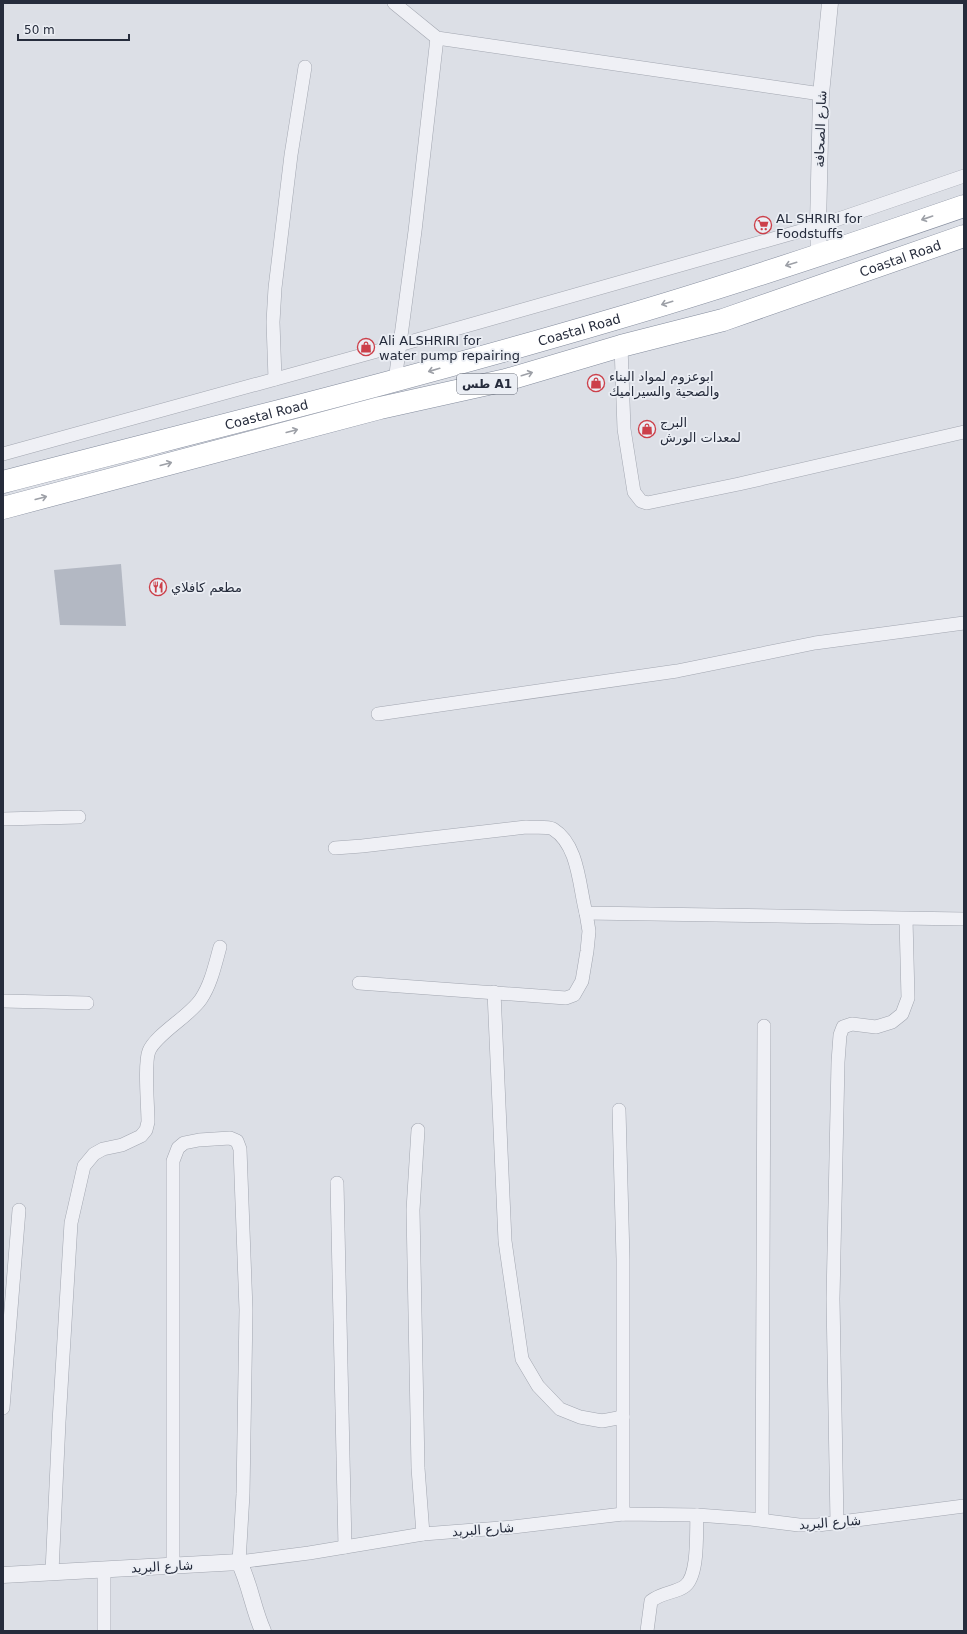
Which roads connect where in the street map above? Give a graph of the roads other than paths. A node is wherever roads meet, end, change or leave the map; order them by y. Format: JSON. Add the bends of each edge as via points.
{"nodes":[{"id":1,"x":394,"y":3,"type":"edge"},
{"id":2,"x":830,"y":3,"type":"edge"},
{"id":3,"x":437,"y":38,"type":"junction"},
{"id":4,"x":305,"y":67,"type":"dead end"},
{"id":5,"x":821,"y":94,"type":"junction"},
{"id":6,"x":964,"y":176,"type":"edge"},
{"id":7,"x":964,"y":206,"type":"edge"},
{"id":8,"x":818,"y":226,"type":"junction"},
{"id":9,"x":964,"y":236,"type":"edge"},
{"id":10,"x":819,"y":256,"type":"junction"},
{"id":11,"x":399,"y":345,"type":"junction"},
{"id":12,"x":621,"y":346,"type":"junction"},
{"id":13,"x":275,"y":380,"type":"junction"},
{"id":14,"x":395,"y":381,"type":"junction"},
{"id":15,"x":964,"y":432,"type":"edge"},
{"id":16,"x":3,"y":454,"type":"edge"},
{"id":17,"x":3,"y":482,"type":"edge"},
{"id":18,"x":3,"y":508,"type":"edge"},
{"id":19,"x":964,"y":623,"type":"edge"},
{"id":20,"x":378,"y":714,"type":"dead end"},
{"id":21,"x":79,"y":817,"type":"dead end"},
{"id":22,"x":3,"y":819,"type":"edge"},
{"id":23,"x":335,"y":848,"type":"dead end"},
{"id":24,"x":586,"y":913,"type":"junction"},
{"id":25,"x":906,"y":919,"type":"junction"},
{"id":26,"x":964,"y":919,"type":"edge"},
{"id":27,"x":220,"y":947,"type":"dead end"},
{"id":28,"x":360,"y":983,"type":"dead end"},
{"id":29,"x":494,"y":992,"type":"junction"},
{"id":30,"x":3,"y":1001,"type":"edge"},
{"id":31,"x":87,"y":1003,"type":"dead end"},
{"id":32,"x":764,"y":1026,"type":"dead end"},
{"id":33,"x":619,"y":1110,"type":"dead end"},
{"id":34,"x":418,"y":1130,"type":"dead end"},
{"id":35,"x":338,"y":1183,"type":"dead end"},
{"id":36,"x":19,"y":1210,"type":"dead end"},
{"id":37,"x":3,"y":1408,"type":"edge"},
{"id":38,"x":623,"y":1417,"type":"junction"},
{"id":39,"x":964,"y":1506,"type":"edge"},
{"id":40,"x":623,"y":1514,"type":"junction"},
{"id":41,"x":697,"y":1514,"type":"junction"},
{"id":42,"x":762,"y":1520,"type":"junction"},
{"id":43,"x":837,"y":1523,"type":"junction"},
{"id":44,"x":423,"y":1534,"type":"junction"},
{"id":45,"x":345,"y":1547,"type":"junction"},
{"id":46,"x":239,"y":1562,"type":"junction"},
{"id":47,"x":173,"y":1567,"type":"junction"},
{"id":48,"x":104,"y":1569,"type":"junction"},
{"id":49,"x":52,"y":1572,"type":"junction"},
{"id":50,"x":3,"y":1575,"type":"edge"},
{"id":51,"x":104,"y":1631,"type":"edge"},
{"id":52,"x":264,"y":1631,"type":"edge"},
{"id":53,"x":647,"y":1631,"type":"edge"}],
"edges":[{"from":1,"to":3,"type":"street"},
{"from":2,"to":5,"type":"street","name":"شارع الصحافة"},
{"from":3,"to":5,"type":"street"},
{"from":3,"to":11,"type":"street"},
{"from":4,"to":13,"type":"street","via":[[275,288]]},
{"from":5,"to":8,"type":"street","name":"شارع الصحافة"},
{"from":6,"to":8,"type":"street"},
{"from":7,"to":10,"type":"highway","name":"Coastal Road","number":"طس A1","one_way":true},
{"from":8,"to":10,"type":"street","name":"شارع الصحافة"},
{"from":8,"to":11,"type":"street"},
{"from":9,"to":12,"type":"highway","name":"Coastal Road","number":"طس A1","via":[[723,320]]},
{"from":10,"to":14,"type":"highway","name":"Coastal Road","number":"طس A1","one_way":true,"via":[[616,319]]},
{"from":11,"to":13,"type":"street"},
{"from":11,"to":14,"type":"street"},
{"from":12,"to":15,"type":"street","via":[[624,429],[634,492],[641,501],[647,503]]},
{"from":18,"to":12,"type":"highway","name":"Coastal Road","number":"طس A1","one_way":true,"via":[[380,408],[506,380]]},
{"from":13,"to":16,"type":"street"},
{"from":14,"to":17,"type":"highway","name":"Coastal Road","number":"طس A1"},
{"from":19,"to":20,"type":"street","via":[[815,643],[677,671]]},
{"from":21,"to":22,"type":"street"},
{"from":23,"to":24,"type":"street","via":[[526,827],[552,828],[567,842],[576,864]]},
{"from":24,"to":25,"type":"street"},
{"from":24,"to":29,"type":"street","via":[[589,931],[587,951],[582,981],[574,995],[566,998]]},
{"from":25,"to":26,"type":"street"},
{"from":25,"to":43,"type":"street","via":[[908,998],[902,1014],[892,1022],[876,1026],[852,1024],[843,1027],[840,1035],[833,1299]]},
{"from":27,"to":49,"type":"street","via":[[201,1000],[158,1039],[149,1051],[146,1130],[141,1136],[122,1145],[103,1149],[94,1154],[84,1166],[71,1223]]},
{"from":28,"to":29,"type":"street"},
{"from":29,"to":38,"type":"street","via":[[505,1241],[522,1359],[538,1386],[560,1409],[580,1417],[602,1421]]},
{"from":30,"to":31,"type":"street"},
{"from":32,"to":42,"type":"street"},
{"from":33,"to":38,"type":"street","via":[[623,1259]]},
{"from":34,"to":44,"type":"street","via":[[413,1210],[417,1453]]},
{"from":35,"to":45,"type":"street"},
{"from":36,"to":37,"type":"street"},
{"from":38,"to":40,"type":"street"},
{"from":39,"to":43,"type":"street","name":"شارع البريد"},
{"from":40,"to":41,"type":"street","name":"شارع البريد"},
{"from":40,"to":44,"type":"street","name":"شارع البريد"},
{"from":41,"to":42,"type":"street","name":"شارع البريد"},
{"from":41,"to":53,"type":"street","via":[[695,1564],[691,1578],[685,1586],[657,1596],[651,1601]]},
{"from":42,"to":43,"type":"street","name":"شارع البريد","via":[[799,1525]]},
{"from":44,"to":45,"type":"street","name":"شارع البريد"},
{"from":45,"to":46,"type":"street","name":"شارع البريد"},
{"from":46,"to":47,"type":"street","name":"شارع البريد"},
{"from":46,"to":47,"type":"street","via":[[243,1494],[246,1310],[240,1149],[237,1141],[230,1138],[184,1143],[178,1148],[173,1161]]},
{"from":46,"to":52,"type":"street"},
{"from":47,"to":48,"type":"street","name":"شارع البريد"},
{"from":48,"to":49,"type":"street","name":"شارع البريد"},
{"from":48,"to":51,"type":"street"},
{"from":49,"to":50,"type":"street","name":"شارع البريد"}]}
